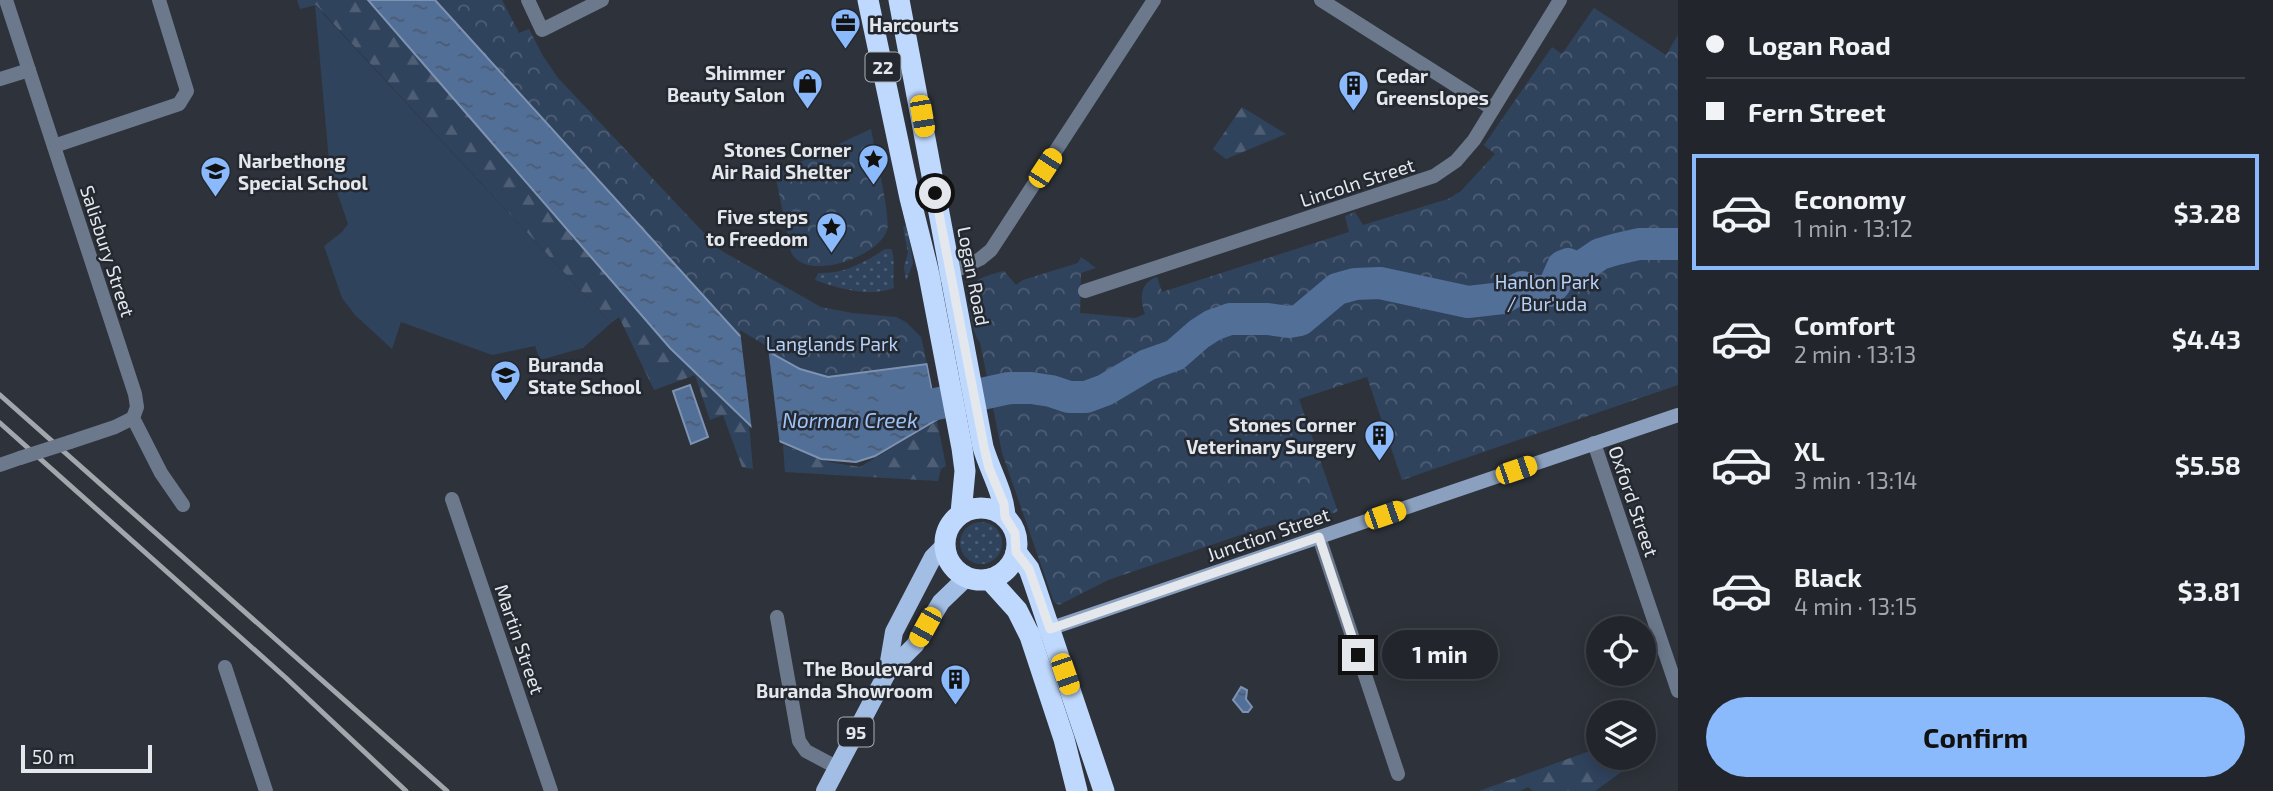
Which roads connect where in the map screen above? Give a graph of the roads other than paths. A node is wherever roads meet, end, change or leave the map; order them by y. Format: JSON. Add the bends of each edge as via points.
{"nodes":[{"id":1,"x":6,"y":0,"type":"edge"},
{"id":2,"x":159,"y":0,"type":"edge"},
{"id":3,"x":528,"y":0,"type":"edge"},
{"id":4,"x":602,"y":0,"type":"edge"},
{"id":5,"x":868,"y":0,"type":"edge"},
{"id":6,"x":899,"y":0,"type":"edge"},
{"id":7,"x":1154,"y":0,"type":"edge"},
{"id":8,"x":1321,"y":0,"type":"edge"},
{"id":9,"x":1560,"y":0,"type":"edge"},
{"id":10,"x":29,"y":70,"type":"junction"},
{"id":11,"x":0,"y":79,"type":"edge"},
{"id":12,"x":1493,"y":109,"type":"junction"},
{"id":13,"x":54,"y":146,"type":"junction"},
{"id":14,"x":950,"y":272,"type":"junction"},
{"id":15,"x":930,"y":283,"type":"junction"},
{"id":16,"x":1085,"y":291,"type":"dead end"},
{"id":17,"x":1678,"y":415,"type":"edge"},
{"id":18,"x":133,"y":418,"type":"junction"},
{"id":19,"x":1594,"y":443,"type":"junction"},
{"id":20,"x":0,"y":465,"type":"edge"},
{"id":21,"x":452,"y":499,"type":"dead end"},
{"id":22,"x":183,"y":505,"type":"dead end"},
{"id":23,"x":961,"y":513,"type":"junction"},
{"id":24,"x":1005,"y":517,"type":"junction"},
{"id":25,"x":1319,"y":537,"type":"junction"},
{"id":26,"x":945,"y":545,"type":"junction"},
{"id":27,"x":1016,"y":552,"type":"junction"},
{"id":28,"x":967,"y":577,"type":"junction"},
{"id":29,"x":989,"y":579,"type":"junction"},
{"id":30,"x":777,"y":617,"type":"dead end"},
{"id":31,"x":1040,"y":633,"type":"junction"},
{"id":32,"x":225,"y":667,"type":"dead end"},
{"id":33,"x":887,"y":673,"type":"junction"},
{"id":34,"x":1678,"y":691,"type":"edge"},
{"id":35,"x":838,"y":768,"type":"junction"},
{"id":36,"x":1398,"y":774,"type":"dead end"},
{"id":37,"x":267,"y":791,"type":"edge"},
{"id":38,"x":551,"y":791,"type":"edge"},
{"id":39,"x":825,"y":791,"type":"edge"},
{"id":40,"x":1077,"y":791,"type":"edge"},
{"id":41,"x":1104,"y":791,"type":"edge"}],
"edges":[{"from":1,"to":10,"type":"street","name":"Salisbury Street"},
{"from":2,"to":13,"type":"street","via":[[187,91],[179,104]]},
{"from":3,"to":4,"type":"street","via":[[542,30]]},
{"from":5,"to":15,"type":"highway","number":"22"},
{"from":6,"to":14,"type":"highway","name":"Logan Road","number":"22"},
{"from":7,"to":14,"type":"street","via":[[991,250]]},
{"from":8,"to":12,"type":"street"},
{"from":9,"to":12,"type":"street","name":"Lincoln Street"},
{"from":10,"to":11,"type":"street"},
{"from":10,"to":13,"type":"street","name":"Salisbury Street"},
{"from":12,"to":16,"type":"street","name":"Lincoln Street","via":[[1465,151],[1434,176]]},
{"from":13,"to":18,"type":"street","name":"Salisbury Street","via":[[135,394]]},
{"from":14,"to":15,"type":"street"},
{"from":14,"to":24,"type":"highway","name":"Logan Road","number":"22","via":[[986,456]]},
{"from":15,"to":23,"type":"highway","number":"22","via":[[964,460]]},
{"from":17,"to":19,"type":"street","name":"Junction Street"},
{"from":18,"to":20,"type":"street","bridge":true},
{"from":18,"to":22,"type":"street","name":"Salisbury Street","via":[[160,473]]},
{"from":19,"to":25,"type":"street","name":"Junction Street"},
{"from":19,"to":34,"type":"street","name":"Oxford Street"},
{"from":21,"to":38,"type":"street","name":"Martin Street"},
{"from":23,"to":24,"type":"highway","via":[[988,508]]},
{"from":23,"to":26,"type":"highway","number":"22","via":[[952,522]]},
{"from":24,"to":27,"type":"highway","number":"22","via":[[1015,533]]},
{"from":25,"to":31,"type":"street","name":"Junction Street"},
{"from":25,"to":36,"type":"street"},
{"from":26,"to":28,"type":"highway","via":[[951,564]]},
{"from":26,"to":33,"type":"main road","number":"95","via":[[933,557],[894,632]]},
{"from":27,"to":29,"type":"highway","via":[[1006,569]]},
{"from":27,"to":31,"type":"highway","number":"22","via":[[1029,569]]},
{"from":28,"to":29,"type":"highway"},
{"from":28,"to":33,"type":"main road","number":"95","via":[[941,602],[915,645]]},
{"from":29,"to":31,"type":"highway","number":"22"},
{"from":30,"to":35,"type":"street","via":[[798,739],[806,751]]},
{"from":31,"to":40,"type":"highway","number":"22"},
{"from":31,"to":41,"type":"highway","number":"22"},
{"from":32,"to":37,"type":"street"},
{"from":33,"to":35,"type":"main road","number":"95"},
{"from":35,"to":39,"type":"main road","number":"95"}]}
